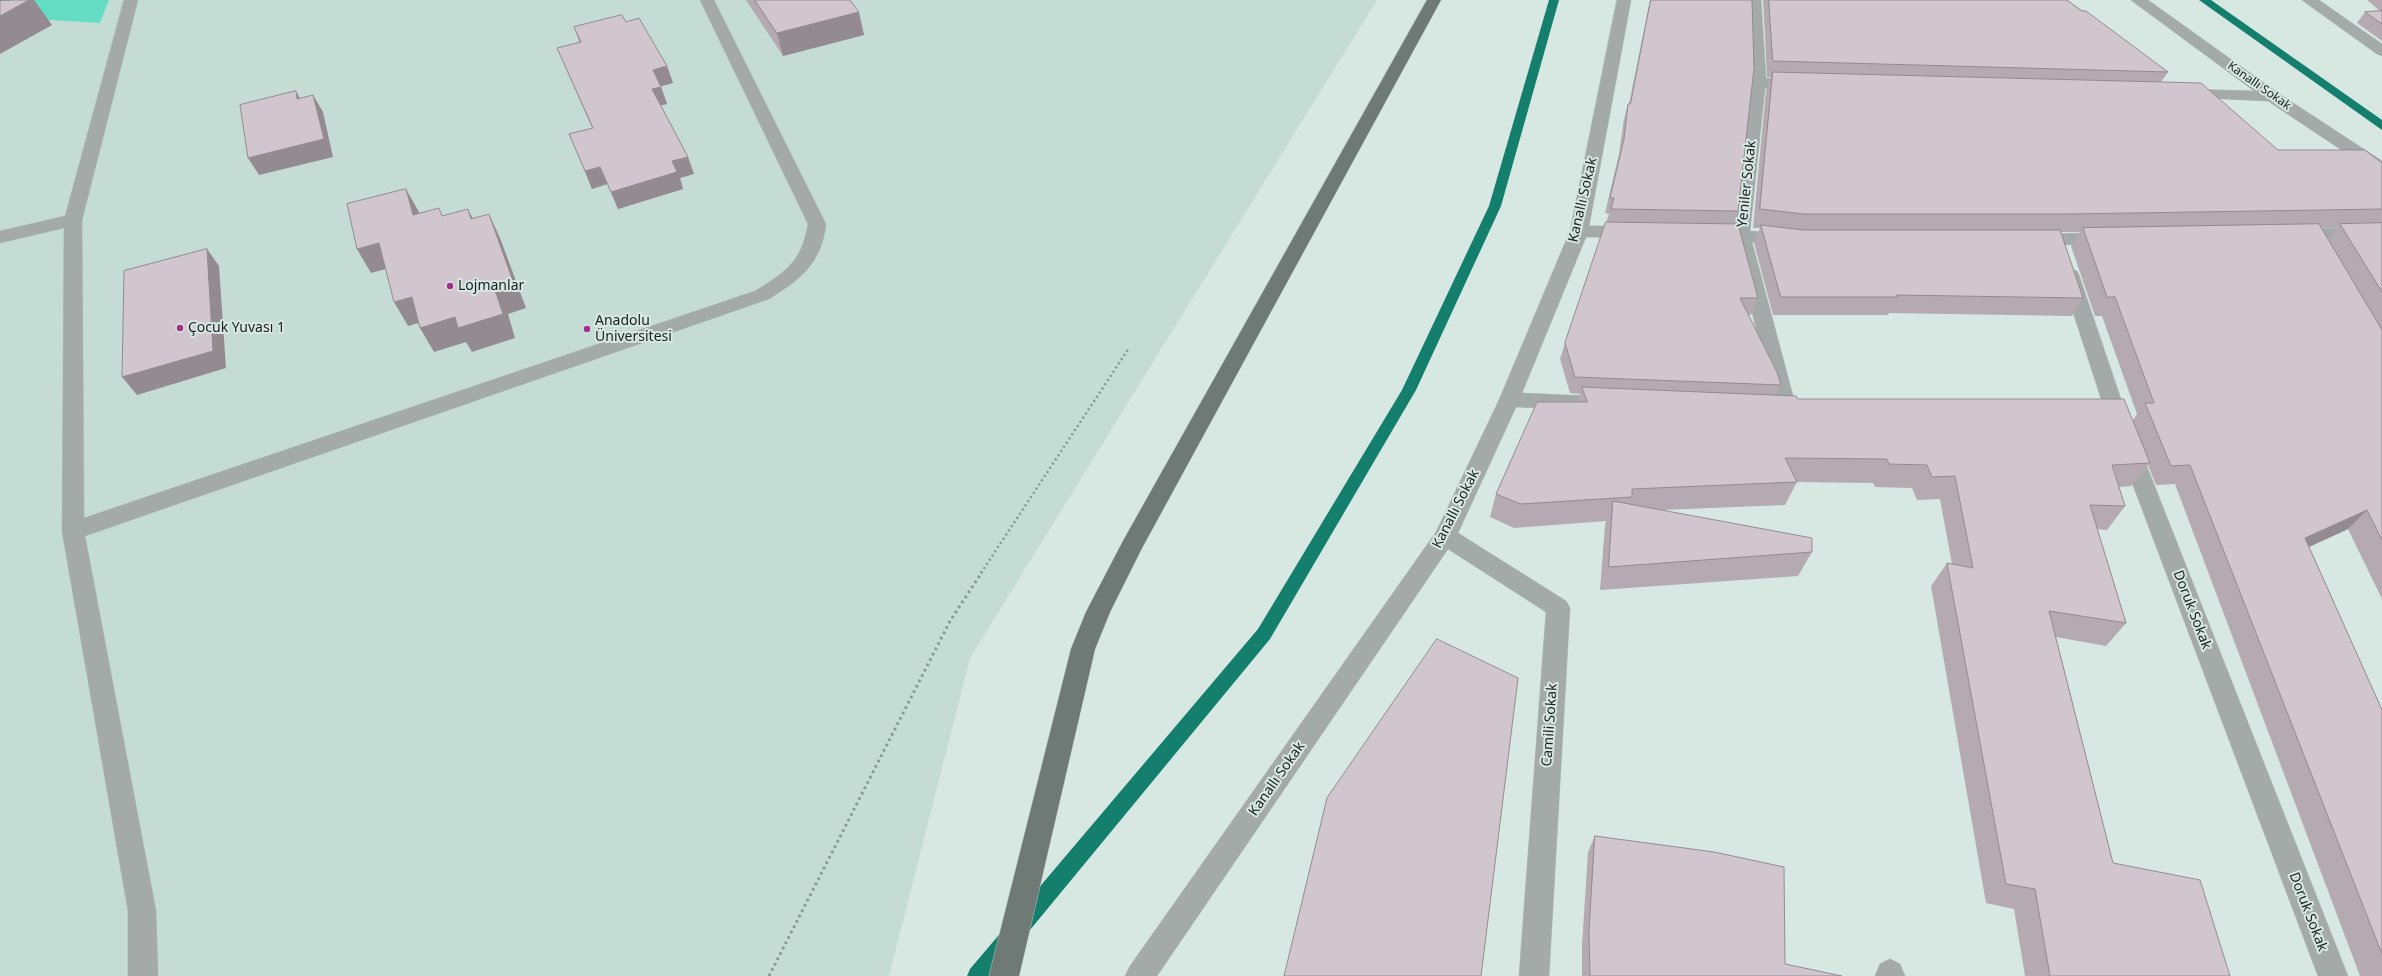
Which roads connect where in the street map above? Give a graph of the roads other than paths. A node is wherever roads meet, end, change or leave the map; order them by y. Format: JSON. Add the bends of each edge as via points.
{"nodes":[{"id":1,"x":131,"y":0,"type":"edge"},
{"id":2,"x":707,"y":0,"type":"edge"},
{"id":3,"x":1434,"y":0,"type":"edge"},
{"id":4,"x":1624,"y":0,"type":"edge"},
{"id":5,"x":1754,"y":0,"type":"edge"},
{"id":6,"x":2138,"y":0,"type":"edge"},
{"id":7,"x":2309,"y":0,"type":"edge"},
{"id":8,"x":2382,"y":51,"type":"edge"},
{"id":9,"x":1758,"y":83,"type":"junction"},
{"id":10,"x":1813,"y":85,"type":"edge"},
{"id":11,"x":2168,"y":94,"type":"edge"},
{"id":12,"x":2272,"y":96,"type":"junction"},
{"id":13,"x":2382,"y":169,"type":"edge"},
{"id":14,"x":73,"y":220,"type":"junction"},
{"id":15,"x":1579,"y":231,"type":"junction"},
{"id":16,"x":1648,"y":232,"type":"edge"},
{"id":17,"x":1695,"y":233,"type":"edge"},
{"id":18,"x":1742,"y":234,"type":"junction"},
{"id":19,"x":2310,"y":234,"type":"junction"},
{"id":20,"x":2382,"y":234,"type":"edge"},
{"id":21,"x":2278,"y":235,"type":"edge"},
{"id":22,"x":0,"y":237,"type":"edge"},
{"id":23,"x":2121,"y":239,"type":"edge"},
{"id":24,"x":1804,"y":240,"type":"edge"},
{"id":25,"x":2019,"y":240,"type":"edge"},
{"id":26,"x":2058,"y":240,"type":"junction"},
{"id":27,"x":2322,"y":255,"type":"edge"},
{"id":28,"x":1509,"y":400,"type":"junction"},
{"id":29,"x":1605,"y":404,"type":"edge"},
{"id":30,"x":1764,"y":410,"type":"edge"},
{"id":31,"x":2091,"y":411,"type":"edge"},
{"id":32,"x":2115,"y":412,"type":"junction"},
{"id":33,"x":73,"y":531,"type":"junction"},
{"id":34,"x":1445,"y":536,"type":"junction"},
{"id":35,"x":143,"y":976,"type":"edge"},
{"id":36,"x":1004,"y":976,"type":"edge"},
{"id":37,"x":1140,"y":976,"type":"edge"},
{"id":38,"x":1534,"y":976,"type":"edge"},
{"id":39,"x":2333,"y":976,"type":"edge"}],
"edges":[{"from":1,"to":14,"type":"street"},
{"from":2,"to":33,"type":"street","via":[[817,224],[816,242],[806,261],[788,279],[762,295]]},
{"from":3,"to":36,"type":"main road","via":[[1130,547],[1098,612],[1083,649]]},
{"from":4,"to":15,"type":"street","name":"Kanallı Sokak"},
{"from":5,"to":9,"type":"street","name":"Yeniler Sokak"},
{"from":6,"to":12,"type":"street","name":"Kanallı Sokak"},
{"from":7,"to":8,"type":"street"},
{"from":9,"to":10,"type":"street"},
{"from":9,"to":18,"type":"street","name":"Yeniler Sokak"},
{"from":11,"to":12,"type":"street"},
{"from":12,"to":13,"type":"street","name":"Kanallı Sokak"},
{"from":14,"to":22,"type":"street"},
{"from":14,"to":33,"type":"street"},
{"from":15,"to":16,"type":"street"},
{"from":15,"to":28,"type":"street","name":"Kanallı Sokak"},
{"from":17,"to":18,"type":"street"},
{"from":18,"to":24,"type":"street"},
{"from":18,"to":30,"type":"street","name":"Yeniler Sokak","via":[[1796,411]]},
{"from":19,"to":20,"type":"street"},
{"from":19,"to":21,"type":"street"},
{"from":19,"to":27,"type":"street"},
{"from":23,"to":26,"type":"street"},
{"from":25,"to":26,"type":"street"},
{"from":26,"to":32,"type":"street","name":"Doruk Sokak"},
{"from":28,"to":29,"type":"street"},
{"from":28,"to":34,"type":"street","name":"Kanallı Sokak"},
{"from":31,"to":32,"type":"street"},
{"from":32,"to":39,"type":"street","name":"Doruk Sokak"},
{"from":33,"to":35,"type":"street","via":[[142,911]]},
{"from":34,"to":37,"type":"street","name":"Kanallı Sokak"},
{"from":34,"to":38,"type":"street","name":"Camili Sokak","via":[[1558,608]]}]}
